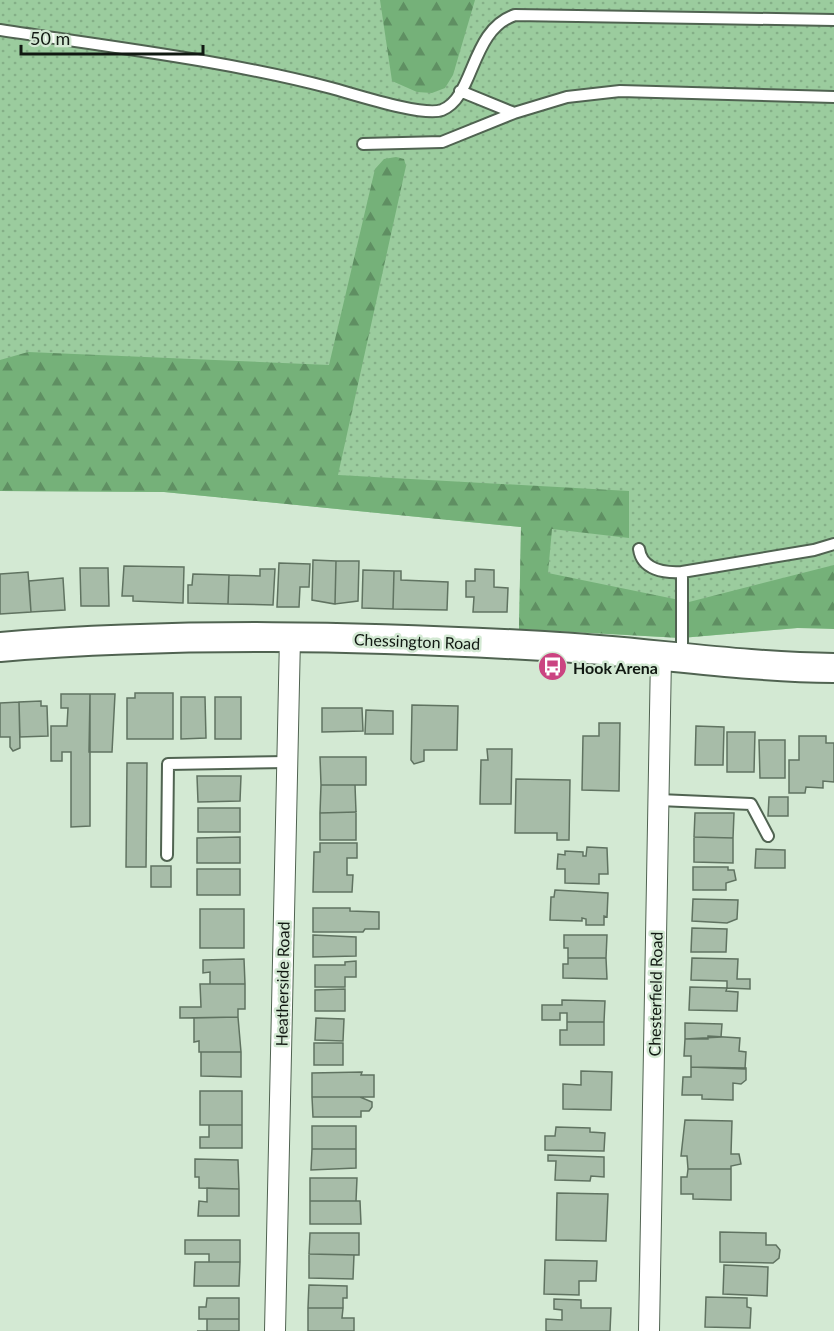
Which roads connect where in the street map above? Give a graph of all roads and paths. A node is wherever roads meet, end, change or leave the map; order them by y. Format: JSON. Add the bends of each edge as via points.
{"nodes":[{"id":1,"x":834,"y":20,"type":"edge"},
{"id":2,"x":0,"y":30,"type":"edge"},
{"id":3,"x":460,"y":91,"type":"junction"},
{"id":4,"x":834,"y":97,"type":"edge"},
{"id":5,"x":514,"y":113,"type":"junction"},
{"id":6,"x":363,"y":144,"type":"dead end"},
{"id":7,"x":834,"y":544,"type":"edge"},
{"id":8,"x":639,"y":549,"type":"dead end"},
{"id":9,"x":682,"y":572,"type":"junction"},
{"id":10,"x":290,"y":637,"type":"junction"},
{"id":11,"x":0,"y":647,"type":"edge"},
{"id":12,"x":672,"y":657,"type":"junction"},
{"id":13,"x":834,"y":668,"type":"edge"},
{"id":14,"x":287,"y":762,"type":"junction"},
{"id":15,"x":659,"y":800,"type":"junction"},
{"id":16,"x":768,"y":836,"type":"dead end"},
{"id":17,"x":167,"y":855,"type":"dead end"},
{"id":18,"x":275,"y":1331,"type":"edge"},
{"id":19,"x":649,"y":1331,"type":"edge"}],
"edges":[{"from":1,"to":3,"type":"lane","via":[[521,14],[502,21],[492,30]]},
{"from":2,"to":3,"type":"lane","via":[[262,70],[426,111],[443,110]]},
{"from":3,"to":5,"type":"lane"},
{"from":4,"to":5,"type":"lane","via":[[620,91],[567,97]]},
{"from":5,"to":6,"type":"lane","via":[[442,142]]},
{"from":7,"to":9,"type":"lane"},
{"from":8,"to":9,"type":"lane","via":[[642,560],[652,568]]},
{"from":9,"to":12,"type":"lane"},
{"from":10,"to":11,"type":"main road","name":"Chessington Road"},
{"from":10,"to":12,"type":"main road","name":"Chessington Road","via":[[546,646]]},
{"from":10,"to":14,"type":"street","name":"Heatherside Road"},
{"from":12,"to":13,"type":"main road","name":"Chessington Road"},
{"from":12,"to":15,"type":"street","name":"Chesterfield Road"},
{"from":14,"to":17,"type":"lane","via":[[168,764]]},
{"from":14,"to":18,"type":"street","name":"Heatherside Road"},
{"from":15,"to":16,"type":"lane","via":[[751,804]]},
{"from":15,"to":19,"type":"street","name":"Chesterfield Road"}]}
